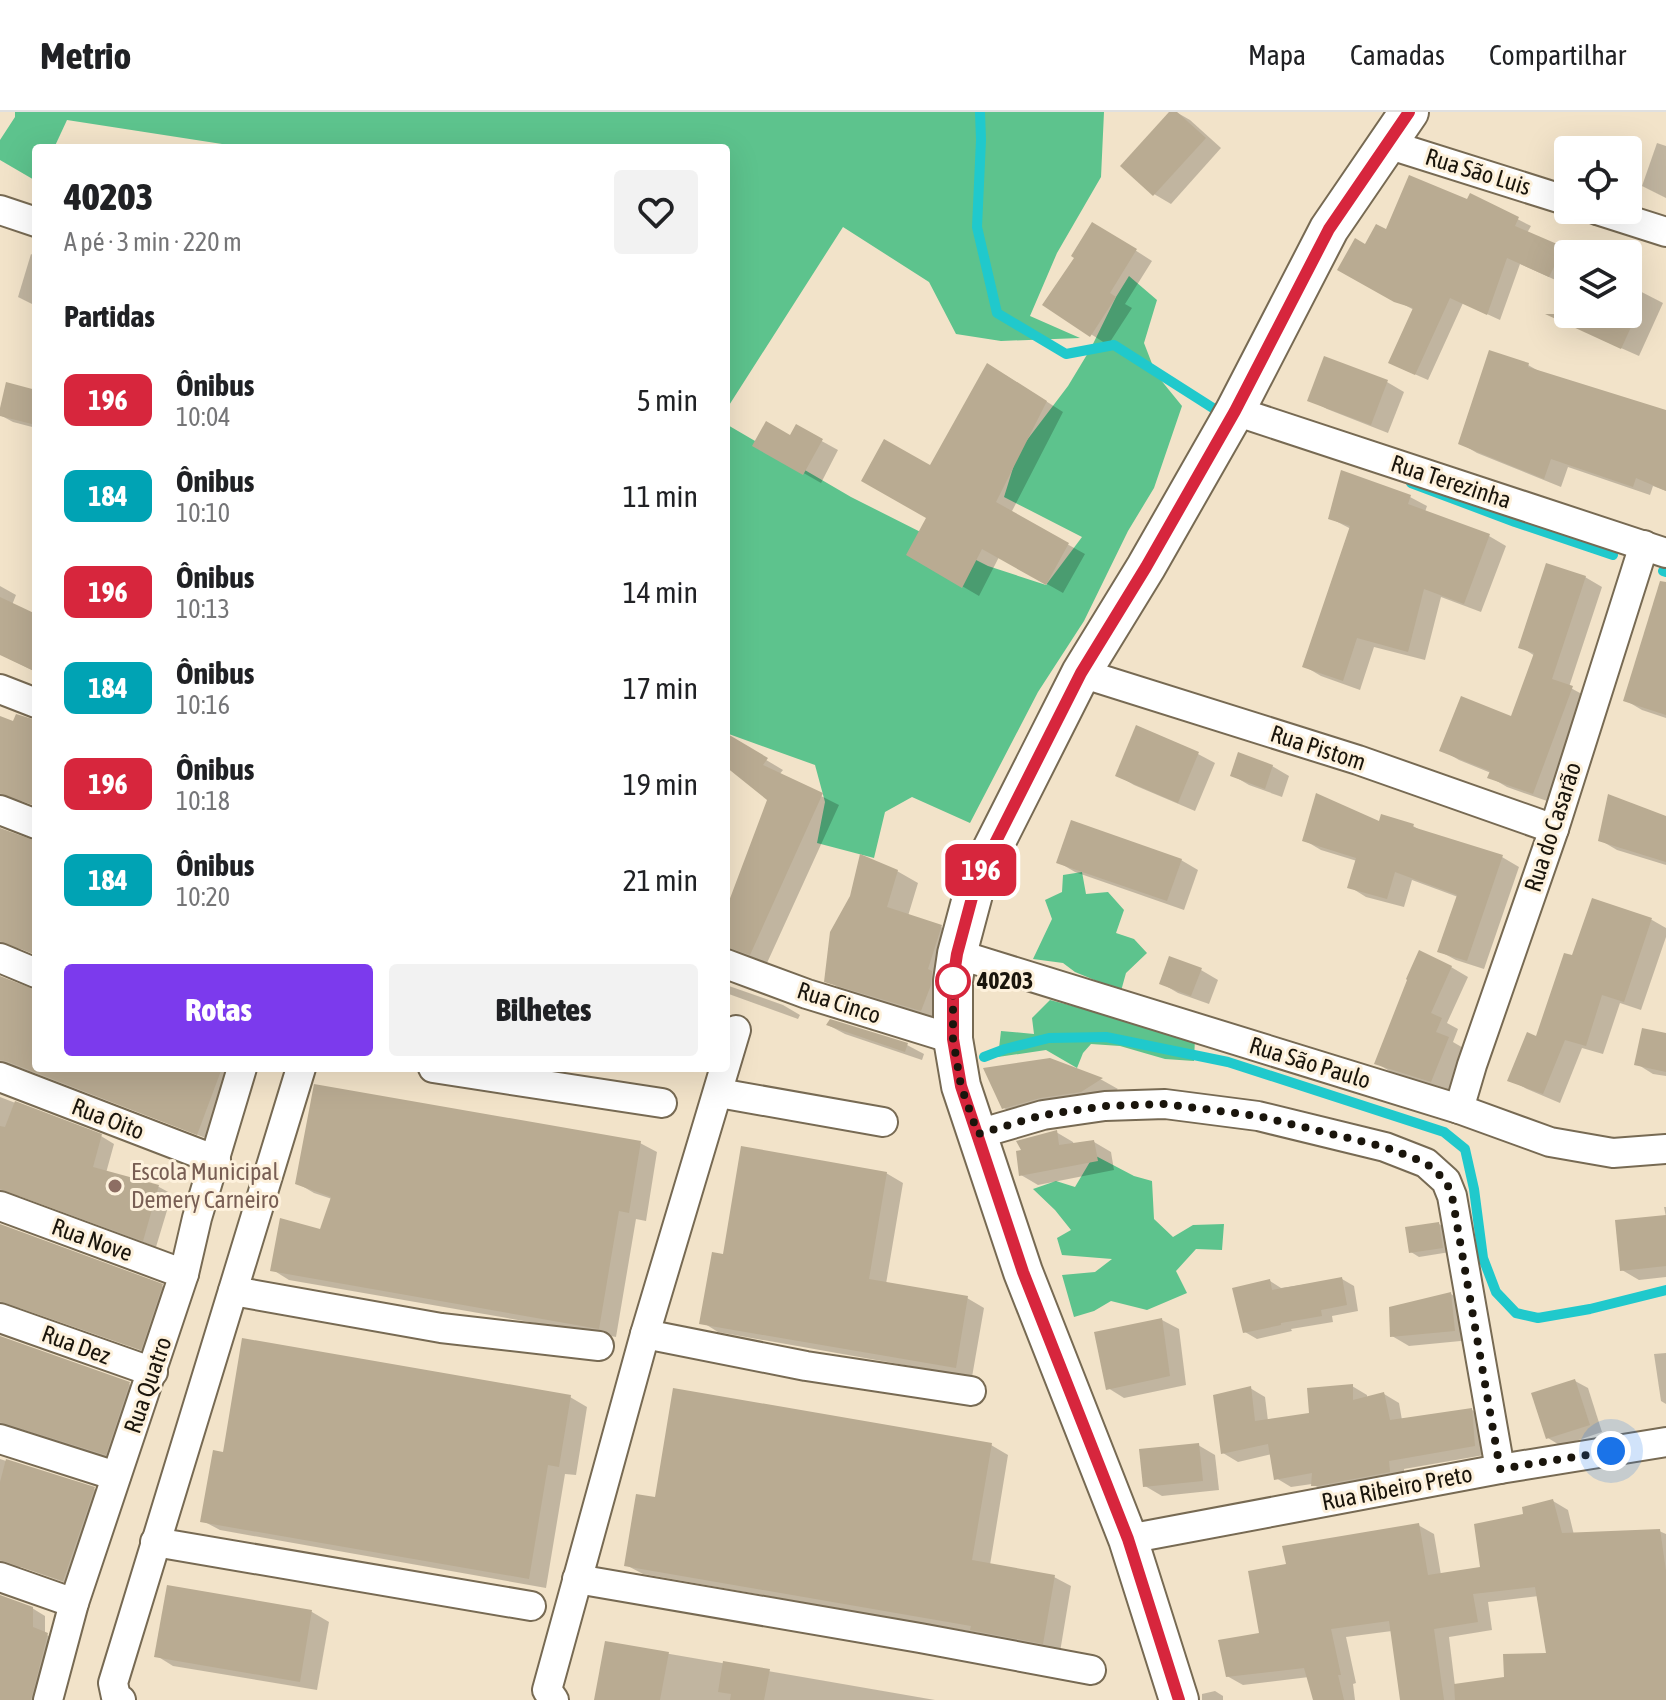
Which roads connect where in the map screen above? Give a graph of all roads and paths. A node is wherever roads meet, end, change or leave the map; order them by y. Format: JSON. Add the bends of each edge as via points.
{"nodes":[{"id":1,"x":1409,"y":112,"type":"edge"},
{"id":2,"x":1387,"y":144,"type":"junction"},
{"id":3,"x":1554,"y":197,"type":"edge"},
{"id":4,"x":0,"y":210,"type":"edge"},
{"id":5,"x":32,"y":221,"type":"edge"},
{"id":6,"x":1641,"y":224,"type":"edge"},
{"id":7,"x":1666,"y":232,"type":"edge"},
{"id":8,"x":1235,"y":411,"type":"junction"},
{"id":9,"x":1655,"y":549,"type":"edge"},
{"id":10,"x":1081,"y":673,"type":"junction"},
{"id":11,"x":0,"y":689,"type":"edge"},
{"id":12,"x":32,"y":701,"type":"edge"},
{"id":13,"x":0,"y":810,"type":"edge"},
{"id":14,"x":32,"y":822,"type":"edge"},
{"id":15,"x":1554,"y":829,"type":"junction"},
{"id":16,"x":957,"y":954,"type":"junction"},
{"id":17,"x":0,"y":958,"type":"edge"},
{"id":18,"x":730,"y":965,"type":"edge"},
{"id":19,"x":32,"y":971,"type":"edge"},
{"id":20,"x":736,"y":1030,"type":"dead end"},
{"id":21,"x":953,"y":1039,"type":"junction"},
{"id":22,"x":730,"y":1052,"type":"edge"},
{"id":23,"x":241,"y":1072,"type":"edge"},
{"id":24,"x":300,"y":1072,"type":"edge"},
{"id":25,"x":459,"y":1072,"type":"edge"},
{"id":26,"x":725,"y":1072,"type":"edge"},
{"id":27,"x":0,"y":1077,"type":"edge"},
{"id":28,"x":719,"y":1093,"type":"junction"},
{"id":29,"x":662,"y":1103,"type":"dead end"},
{"id":30,"x":1459,"y":1109,"type":"junction"},
{"id":31,"x":883,"y":1122,"type":"dead end"},
{"id":32,"x":978,"y":1134,"type":"junction"},
{"id":33,"x":1666,"y":1149,"type":"edge"},
{"id":34,"x":216,"y":1160,"type":"junction"},
{"id":35,"x":0,"y":1206,"type":"edge"},
{"id":36,"x":184,"y":1274,"type":"junction"},
{"id":37,"x":233,"y":1291,"type":"junction"},
{"id":38,"x":0,"y":1318,"type":"edge"},
{"id":39,"x":645,"y":1334,"type":"junction"},
{"id":40,"x":599,"y":1346,"type":"dead end"},
{"id":41,"x":153,"y":1372,"type":"junction"},
{"id":42,"x":971,"y":1391,"type":"dead end"},
{"id":43,"x":0,"y":1439,"type":"edge"},
{"id":44,"x":1666,"y":1442,"type":"edge"},
{"id":45,"x":1500,"y":1469,"type":"junction"},
{"id":46,"x":116,"y":1476,"type":"junction"},
{"id":47,"x":1128,"y":1539,"type":"junction"},
{"id":48,"x":155,"y":1542,"type":"junction"},
{"id":49,"x":0,"y":1577,"type":"edge"},
{"id":50,"x":577,"y":1579,"type":"junction"},
{"id":51,"x":74,"y":1603,"type":"junction"},
{"id":52,"x":531,"y":1606,"type":"dead end"},
{"id":53,"x":1091,"y":1670,"type":"dead end"},
{"id":54,"x":48,"y":1700,"type":"edge"},
{"id":55,"x":121,"y":1700,"type":"edge"},
{"id":56,"x":554,"y":1700,"type":"edge"},
{"id":57,"x":1179,"y":1700,"type":"edge"}],
"edges":[{"from":1,"to":2,"type":"main road"},
{"from":2,"to":3,"type":"street","name":"Rua São Luis"},
{"from":2,"to":8,"type":"main road","via":[[1329,229]]},
{"from":4,"to":5,"type":"street"},
{"from":6,"to":7,"type":"street"},
{"from":8,"to":9,"type":"street","name":"Rua Terezinha"},
{"from":8,"to":10,"type":"main road"},
{"from":9,"to":15,"type":"street","name":"Rua do Casarão"},
{"from":10,"to":15,"type":"street","name":"Rua Pistom","via":[[1358,760]]},
{"from":10,"to":16,"type":"main road","via":[[977,879]]},
{"from":11,"to":12,"type":"street"},
{"from":13,"to":14,"type":"street"},
{"from":15,"to":30,"type":"street","name":"Rua do Casarão"},
{"from":16,"to":21,"type":"main road"},
{"from":16,"to":30,"type":"street","name":"Rua São Paulo"},
{"from":17,"to":19,"type":"street"},
{"from":18,"to":21,"type":"street","name":"Rua Cinco"},
{"from":20,"to":22,"type":"street"},
{"from":21,"to":32,"type":"main road","via":[[961,1086]]},
{"from":23,"to":34,"type":"street","name":"Rua Quatro"},
{"from":24,"to":37,"type":"street"},
{"from":25,"to":29,"type":"street"},
{"from":26,"to":28,"type":"street"},
{"from":27,"to":34,"type":"street","name":"Rua Oito"},
{"from":28,"to":31,"type":"street"},
{"from":28,"to":39,"type":"street"},
{"from":30,"to":33,"type":"street","name":"Rua São Paulo","via":[[1550,1142],[1613,1153]]},
{"from":32,"to":45,"type":"street","via":[[1043,1115],[1165,1104],[1258,1116],[1385,1147],[1426,1163],[1446,1181],[1452,1196]]},
{"from":32,"to":47,"type":"main road","via":[[1023,1272]]},
{"from":34,"to":36,"type":"street","name":"Rua Quatro"},
{"from":35,"to":36,"type":"street","name":"Rua Nove"},
{"from":36,"to":41,"type":"street","name":"Rua Quatro"},
{"from":37,"to":40,"type":"street","via":[[441,1328]]},
{"from":37,"to":48,"type":"street"},
{"from":38,"to":41,"type":"street","name":"Rua Dez"},
{"from":39,"to":42,"type":"street"},
{"from":39,"to":50,"type":"street"},
{"from":41,"to":46,"type":"street","name":"Rua Quatro"},
{"from":43,"to":46,"type":"street"},
{"from":44,"to":45,"type":"street","name":"Rua Ribeiro Preto"},
{"from":45,"to":47,"type":"street","name":"Rua Ribeiro Preto"},
{"from":46,"to":51,"type":"street","name":"Rua Quatro"},
{"from":47,"to":57,"type":"main road"},
{"from":48,"to":52,"type":"street"},
{"from":48,"to":55,"type":"street","via":[[113,1683]]},
{"from":49,"to":51,"type":"street"},
{"from":50,"to":53,"type":"street"},
{"from":50,"to":56,"type":"street","via":[[547,1690]]},
{"from":51,"to":54,"type":"street","name":"Rua Quatro"}]}
